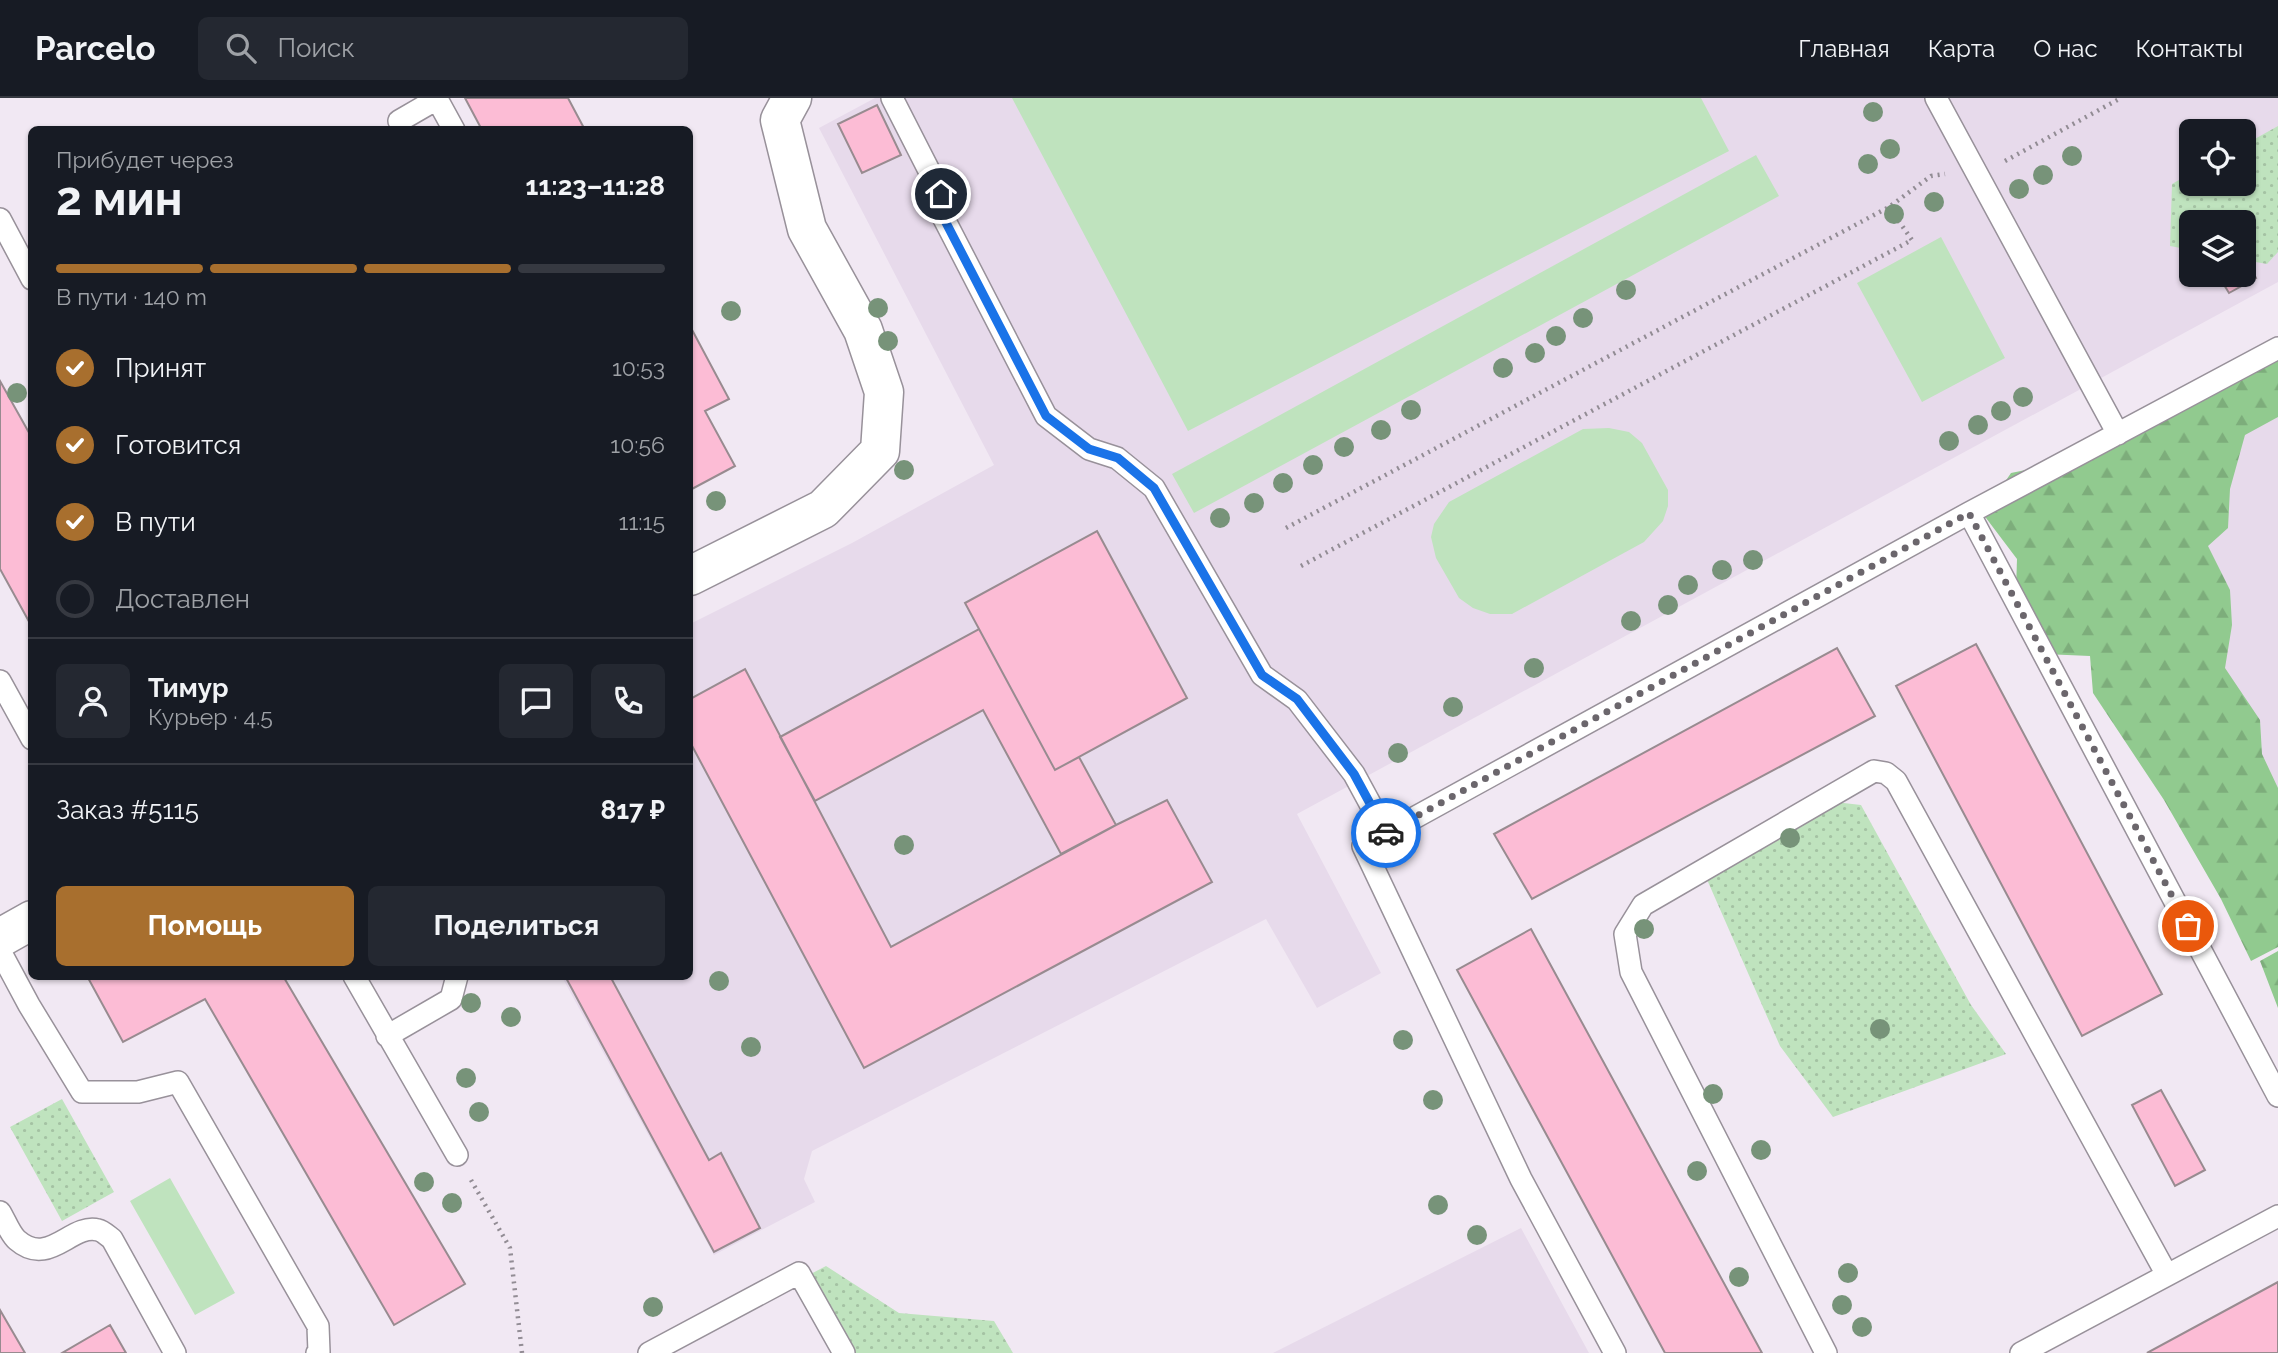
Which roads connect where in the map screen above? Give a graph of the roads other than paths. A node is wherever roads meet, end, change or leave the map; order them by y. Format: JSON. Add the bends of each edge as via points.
{"nodes":[{"id":1,"x":792,"y":98,"type":"edge"},
{"id":2,"x":891,"y":98,"type":"edge"},
{"id":3,"x":1936,"y":98,"type":"edge"},
{"id":4,"x":400,"y":121,"type":"dead end"},
{"id":5,"x":452,"y":126,"type":"edge"},
{"id":6,"x":0,"y":219,"type":"edge"},
{"id":7,"x":28,"y":272,"type":"edge"},
{"id":8,"x":2278,"y":348,"type":"edge"},
{"id":9,"x":2118,"y":434,"type":"junction"},
{"id":10,"x":1969,"y":513,"type":"junction"},
{"id":11,"x":693,"y":574,"type":"edge"},
{"id":12,"x":0,"y":681,"type":"edge"},
{"id":13,"x":28,"y":732,"type":"edge"},
{"id":14,"x":1386,"y":833,"type":"junction"},
{"id":15,"x":28,"y":922,"type":"edge"},
{"id":16,"x":0,"y":938,"type":"edge"},
{"id":17,"x":0,"y":951,"type":"edge"},
{"id":18,"x":356,"y":980,"type":"edge"},
{"id":19,"x":456,"y":980,"type":"edge"},
{"id":20,"x":387,"y":1036,"type":"junction"},
{"id":21,"x":2278,"y":1096,"type":"edge"},
{"id":22,"x":457,"y":1155,"type":"road end"},
{"id":23,"x":0,"y":1212,"type":"edge"},
{"id":24,"x":2278,"y":1216,"type":"edge"},
{"id":25,"x":2167,"y":1275,"type":"junction"},
{"id":26,"x":175,"y":1353,"type":"edge"},
{"id":27,"x":317,"y":1353,"type":"edge"},
{"id":28,"x":649,"y":1353,"type":"edge"},
{"id":29,"x":844,"y":1353,"type":"edge"},
{"id":30,"x":1615,"y":1353,"type":"edge"},
{"id":31,"x":1826,"y":1353,"type":"edge"},
{"id":32,"x":2021,"y":1353,"type":"edge"}],
"edges":[{"from":1,"to":11,"type":"street","via":[[780,120],[807,229],[863,330],[884,392],[880,451],[823,509]]},
{"from":2,"to":14,"type":"lane","via":[[941,194],[941,213],[1046,416],[1089,449],[1118,458],[1154,488],[1262,675],[1297,699],[1354,774]]},
{"from":3,"to":9,"type":"lane"},
{"from":4,"to":5,"type":"lane","via":[[437,99]]},
{"from":6,"to":7,"type":"lane"},
{"from":8,"to":9,"type":"lane"},
{"from":9,"to":10,"type":"lane"},
{"from":10,"to":14,"type":"lane"},
{"from":10,"to":21,"type":"lane"},
{"from":12,"to":13,"type":"lane"},
{"from":14,"to":30,"type":"lane","via":[[1363,846],[1521,1179]]},
{"from":15,"to":16,"type":"street"},
{"from":17,"to":27,"type":"lane","via":[[82,1092],[138,1092],[178,1082],[318,1326]]},
{"from":18,"to":20,"type":"lane"},
{"from":19,"to":20,"type":"lane","via":[[451,999]]},
{"from":20,"to":22,"type":"lane"},
{"from":23,"to":26,"type":"lane","via":[[16,1239],[31,1248],[53,1248],[88,1230],[100,1230],[112,1239]]},
{"from":24,"to":25,"type":"lane"},
{"from":25,"to":31,"type":"lane","via":[[1896,781],[1874,771],[1643,905],[1625,934],[1630,972]]},
{"from":25,"to":32,"type":"lane"},
{"from":28,"to":29,"type":"lane","via":[[799,1273]]}]}
